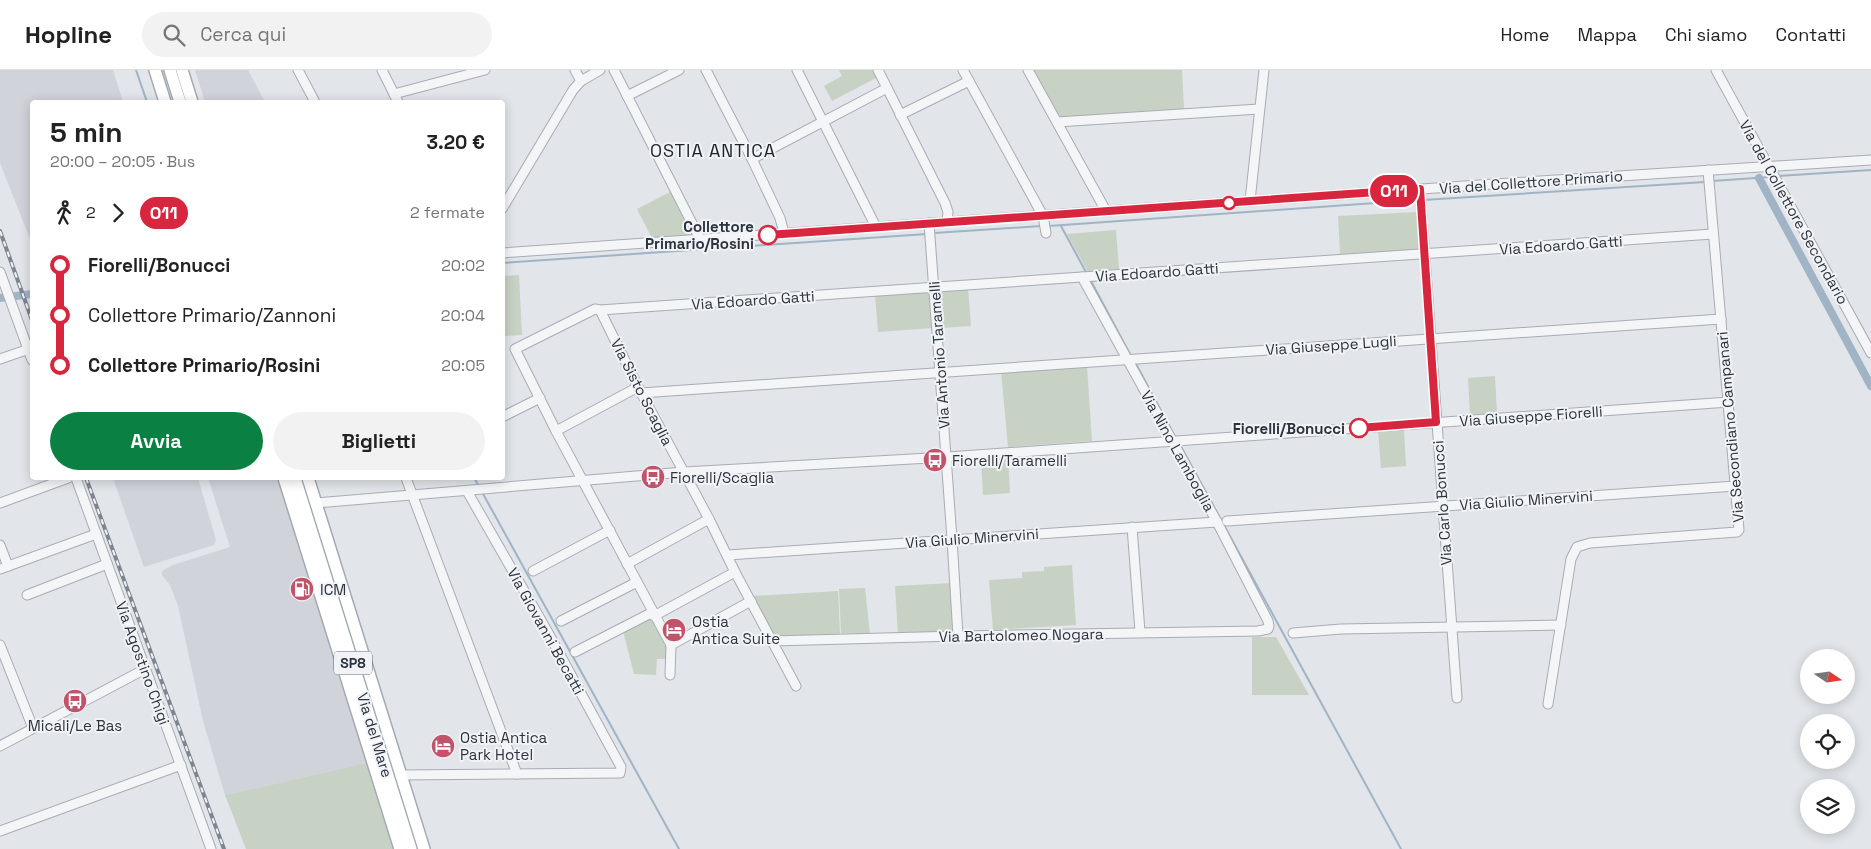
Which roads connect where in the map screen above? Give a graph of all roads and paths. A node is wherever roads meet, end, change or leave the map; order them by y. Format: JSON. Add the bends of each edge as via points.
{"nodes":[{"id":1,"x":155,"y":70,"type":"edge"},
{"id":2,"x":170,"y":70,"type":"edge"},
{"id":3,"x":182,"y":70,"type":"edge"},
{"id":4,"x":298,"y":70,"type":"edge"},
{"id":5,"x":382,"y":70,"type":"edge"},
{"id":6,"x":485,"y":70,"type":"edge"},
{"id":7,"x":575,"y":70,"type":"edge"},
{"id":8,"x":600,"y":70,"type":"edge"},
{"id":9,"x":614,"y":70,"type":"edge"},
{"id":10,"x":678,"y":70,"type":"edge"},
{"id":11,"x":706,"y":70,"type":"edge"},
{"id":12,"x":796,"y":70,"type":"edge"},
{"id":13,"x":878,"y":70,"type":"edge"},
{"id":14,"x":964,"y":70,"type":"edge"},
{"id":15,"x":1028,"y":70,"type":"edge"},
{"id":16,"x":1264,"y":70,"type":"edge"},
{"id":17,"x":1716,"y":70,"type":"edge"},
{"id":18,"x":581,"y":81,"type":"junction"},
{"id":19,"x":970,"y":81,"type":"junction"},
{"id":20,"x":887,"y":88,"type":"junction"},
{"id":21,"x":627,"y":96,"type":"junction"},
{"id":22,"x":396,"y":98,"type":"edge"},
{"id":23,"x":164,"y":100,"type":"edge"},
{"id":24,"x":179,"y":100,"type":"edge"},
{"id":25,"x":191,"y":100,"type":"edge"},
{"id":26,"x":313,"y":100,"type":"edge"},
{"id":27,"x":1259,"y":109,"type":"junction"},
{"id":28,"x":900,"y":115,"type":"junction"},
{"id":29,"x":822,"y":122,"type":"junction"},
{"id":30,"x":1057,"y":122,"type":"junction"},
{"id":31,"x":752,"y":159,"type":"junction"},
{"id":32,"x":1871,"y":160,"type":"edge"},
{"id":33,"x":1768,"y":166,"type":"junction"},
{"id":34,"x":1708,"y":170,"type":"junction"},
{"id":35,"x":1420,"y":189,"type":"junction"},
{"id":36,"x":1250,"y":201,"type":"junction"},
{"id":37,"x":505,"y":204,"type":"edge"},
{"id":38,"x":1106,"y":211,"type":"junction"},
{"id":39,"x":1043,"y":216,"type":"junction"},
{"id":40,"x":947,"y":222,"type":"junction"},
{"id":41,"x":929,"y":223,"type":"junction"},
{"id":42,"x":876,"y":227,"type":"junction"},
{"id":43,"x":1046,"y":233,"type":"dead end"},
{"id":44,"x":784,"y":234,"type":"junction"},
{"id":45,"x":1713,"y":234,"type":"junction"},
{"id":46,"x":700,"y":239,"type":"junction"},
{"id":47,"x":505,"y":253,"type":"edge"},
{"id":48,"x":1424,"y":255,"type":"junction"},
{"id":49,"x":0,"y":272,"type":"edge"},
{"id":50,"x":1082,"y":277,"type":"junction"},
{"id":51,"x":934,"y":289,"type":"junction"},
{"id":52,"x":600,"y":310,"type":"junction"},
{"id":53,"x":1721,"y":319,"type":"junction"},
{"id":54,"x":1430,"y":338,"type":"junction"},
{"id":55,"x":28,"y":349,"type":"junction"},
{"id":56,"x":1871,"y":353,"type":"edge"},
{"id":57,"x":30,"y":354,"type":"edge"},
{"id":58,"x":0,"y":359,"type":"edge"},
{"id":59,"x":1128,"y":360,"type":"junction"},
{"id":60,"x":940,"y":372,"type":"junction"},
{"id":61,"x":640,"y":390,"type":"junction"},
{"id":62,"x":540,"y":398,"type":"junction"},
{"id":63,"x":1729,"y":402,"type":"junction"},
{"id":64,"x":505,"y":416,"type":"edge"},
{"id":65,"x":1436,"y":422,"type":"junction"},
{"id":66,"x":556,"y":431,"type":"junction"},
{"id":67,"x":1173,"y":440,"type":"junction"},
{"id":68,"x":947,"y":457,"type":"junction"},
{"id":69,"x":684,"y":472,"type":"junction"},
{"id":70,"x":63,"y":480,"type":"edge"},
{"id":71,"x":77,"y":480,"type":"edge"},
{"id":72,"x":285,"y":480,"type":"edge"},
{"id":73,"x":296,"y":480,"type":"edge"},
{"id":74,"x":309,"y":480,"type":"edge"},
{"id":75,"x":407,"y":480,"type":"edge"},
{"id":76,"x":584,"y":480,"type":"junction"},
{"id":77,"x":1736,"y":486,"type":"junction"},
{"id":78,"x":471,"y":490,"type":"junction"},
{"id":79,"x":412,"y":495,"type":"junction"},
{"id":80,"x":0,"y":503,"type":"edge"},
{"id":81,"x":316,"y":503,"type":"junction"},
{"id":82,"x":1442,"y":506,"type":"junction"},
{"id":83,"x":709,"y":518,"type":"junction"},
{"id":84,"x":1227,"y":521,"type":"dead end"},
{"id":85,"x":1217,"y":522,"type":"junction"},
{"id":86,"x":1132,"y":527,"type":"junction"},
{"id":87,"x":610,"y":530,"type":"junction"},
{"id":88,"x":96,"y":534,"type":"junction"},
{"id":89,"x":952,"y":539,"type":"junction"},
{"id":90,"x":0,"y":545,"type":"edge"},
{"id":91,"x":728,"y":555,"type":"junction"},
{"id":92,"x":107,"y":564,"type":"junction"},
{"id":93,"x":628,"y":564,"type":"junction"},
{"id":94,"x":4,"y":568,"type":"edge"},
{"id":95,"x":533,"y":571,"type":"dead end"},
{"id":96,"x":735,"y":572,"type":"junction"},
{"id":97,"x":637,"y":582,"type":"junction"},
{"id":98,"x":27,"y":595,"type":"dead end"},
{"id":99,"x":751,"y":601,"type":"junction"},
{"id":100,"x":654,"y":614,"type":"junction"},
{"id":101,"x":561,"y":621,"type":"dead end"},
{"id":102,"x":1561,"y":625,"type":"junction"},
{"id":103,"x":1451,"y":627,"type":"junction"},
{"id":104,"x":1269,"y":628,"type":"joint"},
{"id":105,"x":1140,"y":632,"type":"junction"},
{"id":106,"x":1293,"y":633,"type":"dead end"},
{"id":107,"x":958,"y":636,"type":"junction"},
{"id":108,"x":772,"y":641,"type":"junction"},
{"id":109,"x":0,"y":645,"type":"edge"},
{"id":110,"x":671,"y":645,"type":"junction"},
{"id":111,"x":575,"y":652,"type":"dead end"},
{"id":112,"x":145,"y":669,"type":"junction"},
{"id":113,"x":670,"y":675,"type":"dead end"},
{"id":114,"x":796,"y":686,"type":"dead end"},
{"id":115,"x":1457,"y":698,"type":"dead end"},
{"id":116,"x":1548,"y":704,"type":"dead end"},
{"id":117,"x":33,"y":728,"type":"junction"},
{"id":118,"x":0,"y":746,"type":"edge"},
{"id":119,"x":181,"y":765,"type":"junction"},
{"id":120,"x":516,"y":774,"type":"junction"},
{"id":121,"x":401,"y":775,"type":"junction"},
{"id":122,"x":0,"y":830,"type":"edge"},
{"id":123,"x":212,"y":849,"type":"edge"},
{"id":124,"x":400,"y":849,"type":"edge"},
{"id":125,"x":411,"y":849,"type":"edge"},
{"id":126,"x":424,"y":849,"type":"edge"}],
"edges":[{"from":1,"to":23,"type":"main road"},
{"from":2,"to":24,"type":"main road"},
{"from":3,"to":25,"type":"main road"},
{"from":4,"to":26,"type":"street"},
{"from":5,"to":22,"type":"street"},
{"from":6,"to":22,"type":"street"},
{"from":7,"to":18,"type":"street"},
{"from":8,"to":18,"type":"street"},
{"from":9,"to":21,"type":"street"},
{"from":10,"to":21,"type":"street"},
{"from":11,"to":31,"type":"street"},
{"from":12,"to":29,"type":"street"},
{"from":13,"to":20,"type":"street"},
{"from":14,"to":19,"type":"street"},
{"from":15,"to":30,"type":"street"},
{"from":16,"to":27,"type":"street"},
{"from":17,"to":33,"type":"street","name":"Via del Collettore Secondario"},
{"from":18,"to":37,"type":"street"},
{"from":19,"to":28,"type":"street"},
{"from":19,"to":39,"type":"street"},
{"from":20,"to":28,"type":"street"},
{"from":20,"to":29,"type":"street"},
{"from":21,"to":46,"type":"street"},
{"from":27,"to":30,"type":"street"},
{"from":27,"to":36,"type":"street"},
{"from":28,"to":40,"type":"street","via":[[946,206]]},
{"from":29,"to":31,"type":"street"},
{"from":29,"to":42,"type":"street"},
{"from":30,"to":38,"type":"street"},
{"from":31,"to":44,"type":"street","via":[[780,218]]},
{"from":32,"to":33,"type":"street","name":"Via del Collettore Primario"},
{"from":33,"to":34,"type":"street","name":"Via del Collettore Primario"},
{"from":33,"to":56,"type":"street","name":"Via del Collettore Secondario"},
{"from":34,"to":35,"type":"street","name":"Via del Collettore Primario"},
{"from":34,"to":45,"type":"street","name":"Via Secondiano Campanari"},
{"from":35,"to":36,"type":"street","name":"Via del Collettore Primario"},
{"from":35,"to":48,"type":"street","name":"Via Carlo Bonucci"},
{"from":36,"to":38,"type":"street","name":"Via del Collettore Primario"},
{"from":38,"to":39,"type":"street","name":"Via del Collettore Primario"},
{"from":39,"to":40,"type":"street","name":"Via del Collettore Primario"},
{"from":39,"to":43,"type":"street"},
{"from":40,"to":41,"type":"street","name":"Via del Collettore Primario"},
{"from":41,"to":42,"type":"street","name":"Via del Collettore Primario"},
{"from":41,"to":51,"type":"street","name":"Via Antonio Taramelli"},
{"from":42,"to":44,"type":"street","name":"Via del Collettore Primario"},
{"from":44,"to":46,"type":"street","name":"Via del Collettore Primario"},
{"from":45,"to":48,"type":"street","name":"Via Edoardo Gatti"},
{"from":45,"to":53,"type":"street","name":"Via Secondiano Campanari"},
{"from":46,"to":47,"type":"street","name":"Via del Collettore Primario"},
{"from":48,"to":50,"type":"street","name":"Via Edoardo Gatti"},
{"from":48,"to":54,"type":"street","name":"Via Carlo Bonucci"},
{"from":49,"to":55,"type":"street"},
{"from":50,"to":51,"type":"street","name":"Via Edoardo Gatti"},
{"from":50,"to":59,"type":"street","name":"Via Nino Lamboglia"},
{"from":51,"to":52,"type":"street","name":"Via Edoardo Gatti"},
{"from":51,"to":60,"type":"street","name":"Via Antonio Taramelli"},
{"from":52,"to":61,"type":"street","name":"Via Sisto Scaglia"},
{"from":52,"to":62,"type":"street","name":"Via Edoardo Gatti","via":[[595,309],[515,349]]},
{"from":53,"to":54,"type":"street","name":"Via Giuseppe Lugli"},
{"from":53,"to":63,"type":"street","name":"Via Secondiano Campanari"},
{"from":54,"to":59,"type":"street","name":"Via Giuseppe Lugli"},
{"from":54,"to":65,"type":"street","name":"Via Carlo Bonucci"},
{"from":55,"to":57,"type":"street"},
{"from":55,"to":58,"type":"street"},
{"from":59,"to":60,"type":"street","name":"Via Giuseppe Lugli"},
{"from":59,"to":67,"type":"street","name":"Via Nino Lamboglia"},
{"from":60,"to":61,"type":"street","name":"Via Giuseppe Lugli"},
{"from":60,"to":68,"type":"street","name":"Via Antonio Taramelli"},
{"from":61,"to":66,"type":"street"},
{"from":61,"to":69,"type":"street","name":"Via Sisto Scaglia"},
{"from":62,"to":64,"type":"street"},
{"from":62,"to":66,"type":"street"},
{"from":63,"to":65,"type":"street","name":"Via Giuseppe Fiorelli"},
{"from":63,"to":77,"type":"street","name":"Via Secondiano Campanari"},
{"from":65,"to":67,"type":"street","name":"Via Giuseppe Fiorelli"},
{"from":65,"to":82,"type":"street","name":"Via Carlo Bonucci"},
{"from":66,"to":76,"type":"street"},
{"from":67,"to":68,"type":"street","name":"Via Giuseppe Fiorelli"},
{"from":67,"to":85,"type":"street","name":"Via Nino Lamboglia"},
{"from":68,"to":69,"type":"street","name":"Via Giuseppe Fiorelli"},
{"from":68,"to":89,"type":"street","name":"Via Antonio Taramelli"},
{"from":69,"to":76,"type":"street","name":"Via Giuseppe Fiorelli"},
{"from":69,"to":83,"type":"street","name":"Via Sisto Scaglia"},
{"from":70,"to":80,"type":"street"},
{"from":71,"to":88,"type":"street","name":"Via Agostino Chigi"},
{"from":72,"to":124,"type":"main road"},
{"from":73,"to":125,"type":"main road","name":"Via del Mare","number":"SP8"},
{"from":74,"to":81,"type":"main road"},
{"from":75,"to":79,"type":"street"},
{"from":76,"to":78,"type":"street","name":"Via Giuseppe Fiorelli"},
{"from":76,"to":87,"type":"street"},
{"from":77,"to":82,"type":"street","name":"Via Giulio Minervini"},
{"from":77,"to":102,"type":"street","name":"Via Secondiano Campanari","via":[[1737,532],[1590,543],[1577,547],[1571,559]]},
{"from":78,"to":79,"type":"street","name":"Via Giuseppe Fiorelli"},
{"from":78,"to":120,"type":"street","name":"Via Giovanni Becatti","via":[[621,767],[620,773]]},
{"from":79,"to":81,"type":"street","name":"Via Giuseppe Fiorelli"},
{"from":79,"to":120,"type":"street"},
{"from":81,"to":121,"type":"main road"},
{"from":82,"to":84,"type":"street","name":"Via Giulio Minervini"},
{"from":82,"to":103,"type":"street","name":"Via Carlo Bonucci"},
{"from":83,"to":91,"type":"street","name":"Via Sisto Scaglia"},
{"from":83,"to":93,"type":"street"},
{"from":85,"to":86,"type":"street","name":"Via Giulio Minervini"},
{"from":85,"to":104,"type":"street","name":"Via Nino Lamboglia"},
{"from":86,"to":89,"type":"street","name":"Via Giulio Minervini"},
{"from":86,"to":105,"type":"street"},
{"from":87,"to":93,"type":"street"},
{"from":87,"to":95,"type":"street"},
{"from":88,"to":92,"type":"street","name":"Via Agostino Chigi"},
{"from":88,"to":94,"type":"street"},
{"from":89,"to":91,"type":"street","name":"Via Giulio Minervini"},
{"from":89,"to":107,"type":"street","name":"Via Antonio Taramelli"},
{"from":90,"to":94,"type":"street"},
{"from":91,"to":96,"type":"street","name":"Via Sisto Scaglia"},
{"from":92,"to":98,"type":"street"},
{"from":92,"to":112,"type":"street","name":"Via Agostino Chigi"},
{"from":93,"to":97,"type":"street"},
{"from":96,"to":99,"type":"street","name":"Via Sisto Scaglia"},
{"from":96,"to":100,"type":"street"},
{"from":97,"to":100,"type":"street"},
{"from":97,"to":101,"type":"street"},
{"from":99,"to":108,"type":"street","name":"Via Sisto Scaglia"},
{"from":99,"to":110,"type":"street"},
{"from":100,"to":110,"type":"street"},
{"from":100,"to":111,"type":"street"},
{"from":102,"to":103,"type":"street"},
{"from":102,"to":116,"type":"street"},
{"from":103,"to":106,"type":"street"},
{"from":103,"to":115,"type":"street","name":"Via Carlo Bonucci"},
{"from":104,"to":105,"type":"street","name":"Via Bartolomeo Nogara","via":[[1265,631]]},
{"from":105,"to":107,"type":"street","name":"Via Bartolomeo Nogara"},
{"from":107,"to":108,"type":"street","name":"Via Bartolomeo Nogara"},
{"from":108,"to":114,"type":"street","name":"Via Sisto Scaglia"},
{"from":109,"to":117,"type":"street"},
{"from":110,"to":113,"type":"street"},
{"from":112,"to":117,"type":"street"},
{"from":112,"to":119,"type":"street","name":"Via Agostino Chigi"},
{"from":117,"to":118,"type":"street"},
{"from":119,"to":122,"type":"street"},
{"from":119,"to":123,"type":"street","name":"Via Agostino Chigi"},
{"from":120,"to":121,"type":"street"},
{"from":121,"to":126,"type":"main road"}]}
